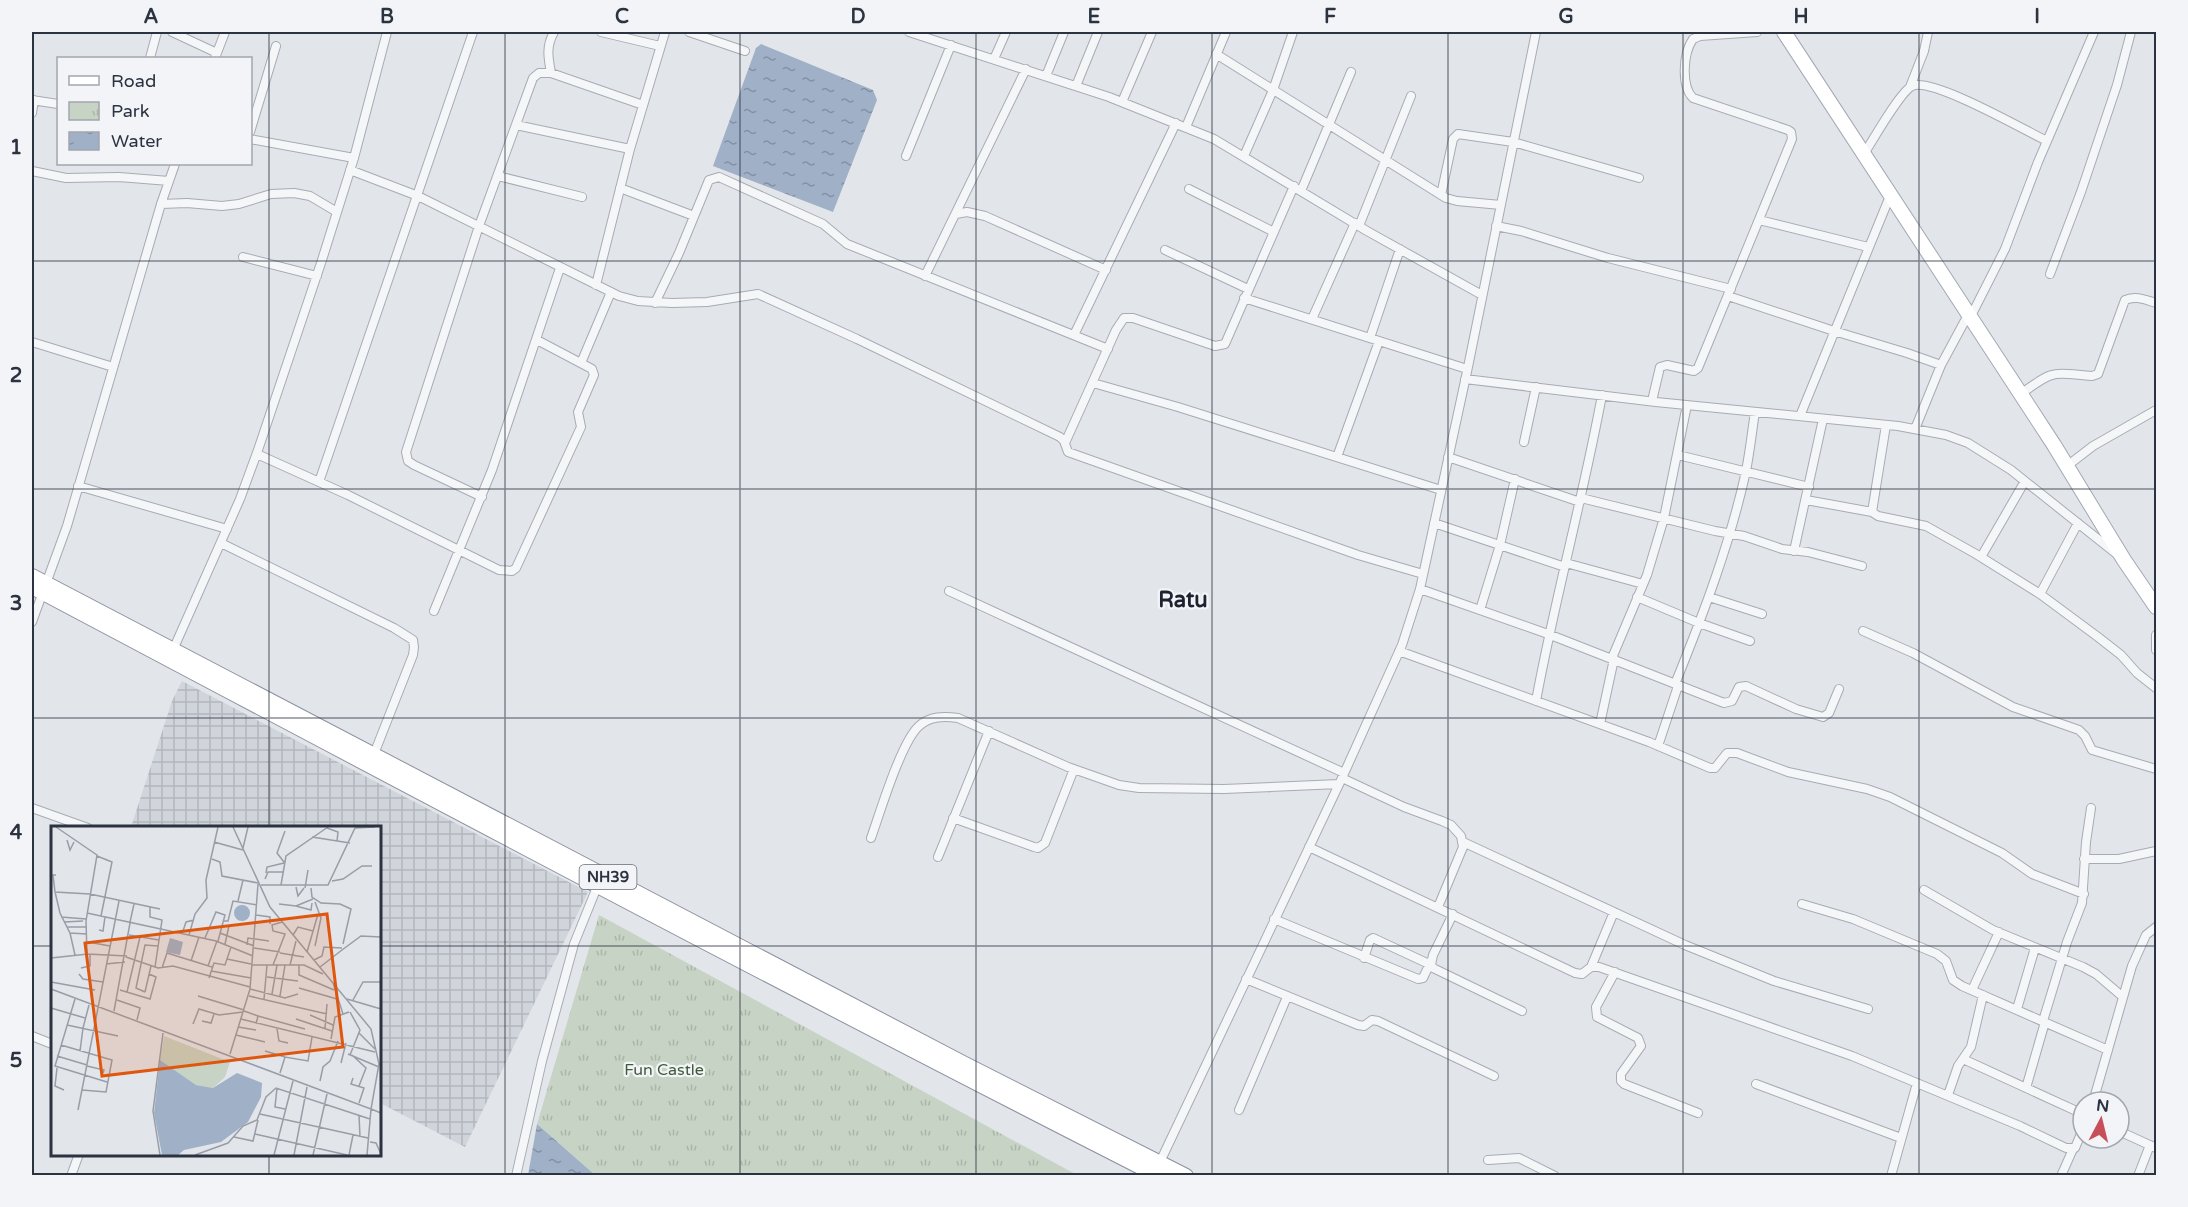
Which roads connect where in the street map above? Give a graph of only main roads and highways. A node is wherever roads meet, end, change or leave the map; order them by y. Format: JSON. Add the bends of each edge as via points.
{"nodes":[{"id":1,"x":1784,"y":32,"type":"edge"},
{"id":2,"x":32,"y":576,"type":"edge"},
{"id":3,"x":40,"y":588,"type":"edge"},
{"id":4,"x":2157,"y":607,"type":"edge"},
{"id":5,"x":1159,"y":1169,"type":"edge"},
{"id":6,"x":1186,"y":1176,"type":"edge"}],
"edges":[{"from":1,"to":4,"type":"main road"},
{"from":2,"to":3,"type":"main road","number":"NH39"},
{"from":3,"to":5,"type":"main road","number":"NH39","via":[[173,650],[374,754]]},
{"from":3,"to":5,"type":"main road","number":"NH39","via":[[597,887],[956,1074]]},
{"from":5,"to":6,"type":"main road","number":"NH39"}]}
